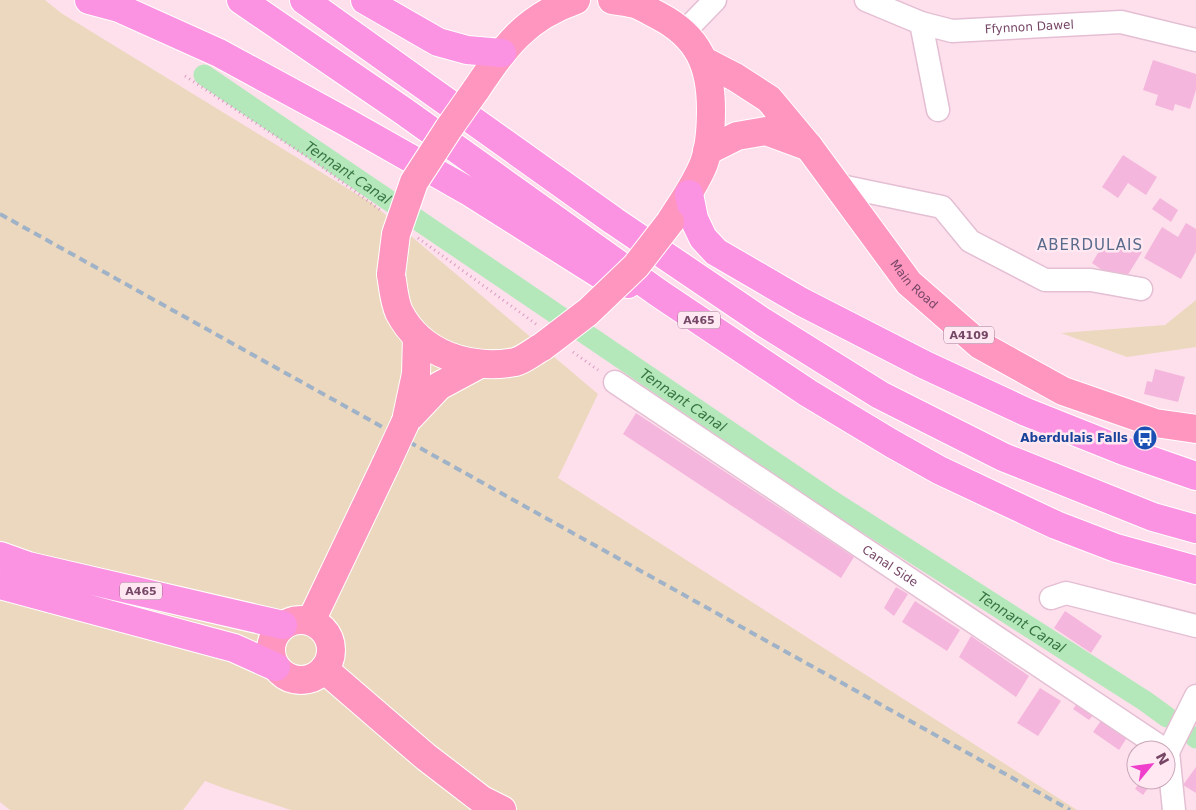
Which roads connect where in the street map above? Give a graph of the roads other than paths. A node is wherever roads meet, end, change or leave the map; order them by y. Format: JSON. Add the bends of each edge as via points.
{"nodes":[{"id":1,"x":90,"y":0,"type":"edge"},
{"id":2,"x":241,"y":0,"type":"edge"},
{"id":3,"x":304,"y":0,"type":"edge"},
{"id":4,"x":365,"y":0,"type":"edge"},
{"id":5,"x":576,"y":0,"type":"edge"},
{"id":6,"x":612,"y":0,"type":"edge"},
{"id":7,"x":715,"y":0,"type":"edge"},
{"id":8,"x":866,"y":0,"type":"edge"},
{"id":9,"x":921,"y":23,"type":"junction"},
{"id":10,"x":684,"y":32,"type":"junction"},
{"id":11,"x":1196,"y":40,"type":"edge"},
{"id":12,"x":502,"y":53,"type":"junction"},
{"id":13,"x":704,"y":61,"type":"junction"},
{"id":14,"x":938,"y":110,"type":"dead end"},
{"id":15,"x":809,"y":147,"type":"junction"},
{"id":16,"x":706,"y":151,"type":"junction"},
{"id":17,"x":836,"y":185,"type":"junction"},
{"id":18,"x":688,"y":194,"type":"junction"},
{"id":19,"x":1141,"y":289,"type":"dead end"},
{"id":20,"x":660,"y":294,"type":"junction"},
{"id":21,"x":417,"y":337,"type":"junction"},
{"id":22,"x":478,"y":365,"type":"junction"},
{"id":23,"x":614,"y":382,"type":"dead end"},
{"id":24,"x":406,"y":421,"type":"junction"},
{"id":25,"x":1196,"y":429,"type":"edge"},
{"id":26,"x":1196,"y":476,"type":"edge"},
{"id":27,"x":1196,"y":529,"type":"edge"},
{"id":28,"x":0,"y":556,"type":"edge"},
{"id":29,"x":1196,"y":570,"type":"edge"},
{"id":30,"x":0,"y":585,"type":"edge"},
{"id":31,"x":1051,"y":598,"type":"dead end"},
{"id":32,"x":311,"y":621,"type":"junction"},
{"id":33,"x":283,"y":625,"type":"junction"},
{"id":34,"x":1196,"y":626,"type":"edge"},
{"id":35,"x":276,"y":667,"type":"junction"},
{"id":36,"x":324,"y":669,"type":"junction"},
{"id":37,"x":1195,"y":699,"type":"edge"},
{"id":38,"x":1150,"y":740,"type":"edge"},
{"id":39,"x":1172,"y":740,"type":"edge"},
{"id":40,"x":1171,"y":790,"type":"edge"},
{"id":41,"x":502,"y":810,"type":"edge"},
{"id":42,"x":1174,"y":810,"type":"edge"}],
"edges":[{"from":1,"to":20,"type":"highway","number":"A465","via":[[119,8],[219,53],[468,191],[601,275]]},
{"from":2,"to":20,"type":"highway","number":"A465"},
{"from":3,"to":27,"type":"highway","number":"A465","via":[[614,221],[762,322],[880,395],[1003,458],[1153,517]]},
{"from":4,"to":12,"type":"highway","via":[[438,42],[467,50]]},
{"from":5,"to":12,"type":"main road","via":[[532,21]]},
{"from":6,"to":10,"type":"main road","via":[[634,4]]},
{"from":7,"to":10,"type":"street"},
{"from":8,"to":9,"type":"street","name":"Ffynnon Dawel"},
{"from":9,"to":11,"type":"street","name":"Ffynnon Dawel","via":[[952,31],[1121,22]]},
{"from":9,"to":14,"type":"street"},
{"from":10,"to":13,"type":"main road"},
{"from":12,"to":21,"type":"main road","bridge":true,"via":[[414,182],[396,234],[391,274],[398,311]]},
{"from":13,"to":15,"type":"main road","name":"Main Road","via":[[769,99]]},
{"from":13,"to":16,"type":"main road","via":[[711,91],[711,131]]},
{"from":15,"to":16,"type":"main road","via":[[766,131],[737,136]]},
{"from":15,"to":17,"type":"main road","name":"Main Road","number":"A4109"},
{"from":16,"to":18,"type":"main road"},
{"from":17,"to":19,"type":"street","via":[[942,207],[970,240],[1045,280],[1091,280]]},
{"from":17,"to":25,"type":"main road","name":"Main Road","number":"A4109","via":[[909,283],[980,345],[1063,391],[1155,423]]},
{"from":18,"to":22,"type":"main road","bridge":true,"via":[[636,266],[588,312],[542,347],[517,361]]},
{"from":18,"to":26,"type":"highway","via":[[703,238],[716,252],[802,302],[925,366],[1026,412]]},
{"from":20,"to":29,"type":"highway","number":"A465","via":[[808,393],[939,470],[1056,525],[1116,548]]},
{"from":21,"to":22,"type":"main road","via":[[444,356]]},
{"from":21,"to":24,"type":"main road","via":[[416,374]]},
{"from":22,"to":24,"type":"main road","via":[[439,386]]},
{"from":23,"to":38,"type":"street","name":"Canal Side"},
{"from":24,"to":32,"type":"main road","bridge":true},
{"from":28,"to":33,"type":"highway","number":"A465","via":[[28,566]]},
{"from":30,"to":35,"type":"highway","number":"A465","via":[[234,648]]},
{"from":31,"to":34,"type":"street","via":[[1066,593]]},
{"from":32,"to":33,"type":"main road","via":[[292,620]]},
{"from":32,"to":36,"type":"main road","via":[[326,633],[330,642],[331,651]]},
{"from":33,"to":35,"type":"main road","via":[[276,631],[270,649]]},
{"from":35,"to":36,"type":"main road","via":[[290,678],[300,680],[309,679]]},
{"from":36,"to":41,"type":"main road","via":[[426,757],[482,800]]},
{"from":37,"to":39,"type":"street"},
{"from":40,"to":42,"type":"street"}]}
